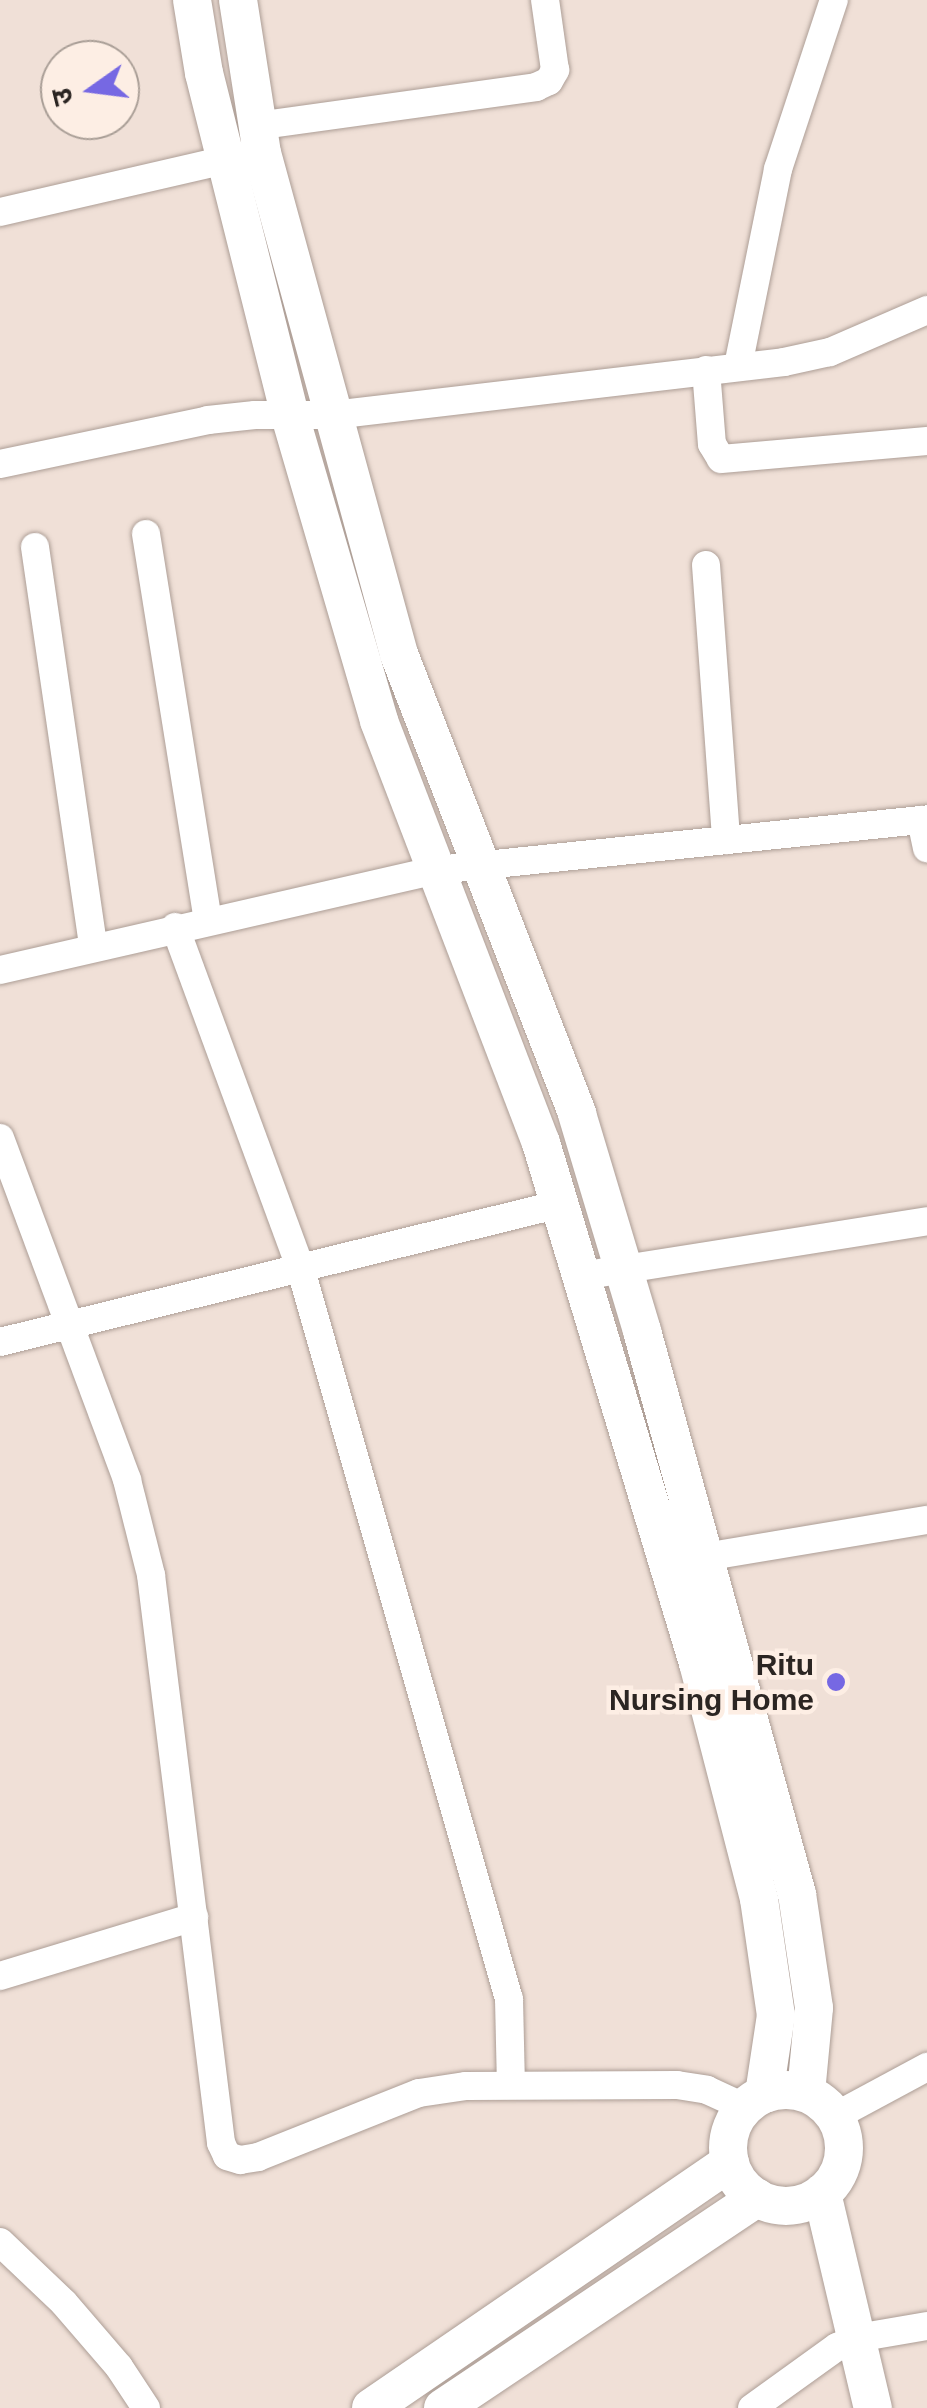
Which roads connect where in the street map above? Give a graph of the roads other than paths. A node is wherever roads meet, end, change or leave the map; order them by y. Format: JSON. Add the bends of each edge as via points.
{"nodes":[{"id":1,"x":192,"y":0,"type":"edge"},
{"id":2,"x":238,"y":0,"type":"edge"},
{"id":3,"x":545,"y":0,"type":"edge"},
{"id":4,"x":834,"y":0,"type":"edge"},
{"id":5,"x":248,"y":146,"type":"junction"},
{"id":6,"x":0,"y":212,"type":"edge"},
{"id":7,"x":927,"y":310,"type":"edge"},
{"id":8,"x":738,"y":366,"type":"junction"},
{"id":9,"x":706,"y":370,"type":"junction"},
{"id":10,"x":333,"y":415,"type":"junction"},
{"id":11,"x":290,"y":416,"type":"junction"},
{"id":12,"x":927,"y":441,"type":"edge"},
{"id":13,"x":0,"y":464,"type":"edge"},
{"id":14,"x":146,"y":534,"type":"dead end"},
{"id":15,"x":36,"y":547,"type":"dead end"},
{"id":16,"x":706,"y":565,"type":"dead end"},
{"id":17,"x":924,"y":820,"type":"edge"},
{"id":18,"x":726,"y":840,"type":"junction"},
{"id":19,"x":927,"y":848,"type":"edge"},
{"id":20,"x":480,"y":865,"type":"junction"},
{"id":21,"x":436,"y":870,"type":"junction"},
{"id":22,"x":208,"y":920,"type":"junction"},
{"id":23,"x":175,"y":927,"type":"junction"},
{"id":24,"x":94,"y":946,"type":"junction"},
{"id":25,"x":0,"y":970,"type":"edge"},
{"id":26,"x":0,"y":1138,"type":"edge"},
{"id":27,"x":560,"y":1204,"type":"junction"},
{"id":28,"x":927,"y":1221,"type":"edge"},
{"id":29,"x":624,"y":1269,"type":"junction"},
{"id":30,"x":301,"y":1270,"type":"junction"},
{"id":31,"x":581,"y":1276,"type":"junction"},
{"id":32,"x":70,"y":1325,"type":"junction"},
{"id":33,"x":0,"y":1342,"type":"edge"},
{"id":34,"x":927,"y":1520,"type":"edge"},
{"id":35,"x":686,"y":1560,"type":"junction"},
{"id":36,"x":194,"y":1917,"type":"junction"},
{"id":37,"x":0,"y":1976,"type":"edge"},
{"id":38,"x":927,"y":2067,"type":"edge"},
{"id":39,"x":511,"y":2084,"type":"junction"},
{"id":40,"x":754,"y":2101,"type":"junction"},
{"id":41,"x":820,"y":2105,"type":"junction"},
{"id":42,"x":730,"y":2162,"type":"junction"},
{"id":43,"x":822,"y":2193,"type":"junction"},
{"id":44,"x":756,"y":2198,"type":"junction"},
{"id":45,"x":0,"y":2242,"type":"edge"},
{"id":46,"x":927,"y":2326,"type":"edge"},
{"id":47,"x":856,"y":2338,"type":"junction"},
{"id":48,"x":146,"y":2408,"type":"edge"},
{"id":49,"x":371,"y":2408,"type":"edge"},
{"id":50,"x":443,"y":2408,"type":"edge"},
{"id":51,"x":752,"y":2408,"type":"edge"},
{"id":52,"x":873,"y":2408,"type":"edge"}],
"edges":[{"from":1,"to":5,"type":"street","via":[[204,73]]},
{"from":2,"to":5,"type":"street"},
{"from":3,"to":5,"type":"street","via":[[556,70],[536,88]]},
{"from":4,"to":8,"type":"street","via":[[778,170]]},
{"from":5,"to":6,"type":"street"},
{"from":5,"to":10,"type":"street"},
{"from":5,"to":11,"type":"street"},
{"from":7,"to":8,"type":"street","via":[[830,352]]},
{"from":8,"to":9,"type":"street"},
{"from":9,"to":10,"type":"street"},
{"from":9,"to":12,"type":"street","via":[[712,444],[720,459]]},
{"from":10,"to":11,"type":"street"},
{"from":10,"to":20,"type":"street","via":[[399,654]]},
{"from":11,"to":13,"type":"street","via":[[208,420]]},
{"from":11,"to":21,"type":"street","via":[[379,721]]},
{"from":14,"to":22,"type":"street"},
{"from":15,"to":24,"type":"street"},
{"from":16,"to":18,"type":"street"},
{"from":17,"to":18,"type":"street"},
{"from":17,"to":19,"type":"street"},
{"from":18,"to":20,"type":"street"},
{"from":20,"to":21,"type":"street"},
{"from":20,"to":29,"type":"street","via":[[577,1114]]},
{"from":21,"to":22,"type":"street"},
{"from":21,"to":27,"type":"street"},
{"from":22,"to":23,"type":"street"},
{"from":23,"to":24,"type":"street"},
{"from":23,"to":30,"type":"street"},
{"from":24,"to":25,"type":"street"},
{"from":26,"to":32,"type":"street"},
{"from":27,"to":30,"type":"street"},
{"from":27,"to":31,"type":"street"},
{"from":28,"to":29,"type":"street"},
{"from":29,"to":31,"type":"street"},
{"from":29,"to":35,"type":"street"},
{"from":30,"to":32,"type":"street"},
{"from":30,"to":39,"type":"street","via":[[510,1999]]},
{"from":31,"to":35,"type":"street"},
{"from":32,"to":33,"type":"street"},
{"from":32,"to":36,"type":"street","via":[[127,1480],[150,1575]]},
{"from":34,"to":35,"type":"street"},
{"from":35,"to":40,"type":"street","via":[[760,1899],[776,2015]]},
{"from":35,"to":41,"type":"street","via":[[797,1894]]},
{"from":36,"to":37,"type":"street"},
{"from":36,"to":39,"type":"street","via":[[227,2156],[258,2157],[419,2094]]},
{"from":38,"to":41,"type":"street"},
{"from":39,"to":40,"type":"street","via":[[677,2086]]},
{"from":40,"to":41,"type":"street","via":[[784,2090]]},
{"from":40,"to":42,"type":"street","via":[[731,2129]]},
{"from":41,"to":43,"type":"street","via":[[844,2146],[838,2174]]},
{"from":42,"to":44,"type":"street"},
{"from":42,"to":49,"type":"street"},
{"from":43,"to":44,"type":"street","via":[[788,2206]]},
{"from":43,"to":47,"type":"street"},
{"from":44,"to":50,"type":"street"},
{"from":45,"to":48,"type":"street","via":[[64,2303]]},
{"from":46,"to":47,"type":"street"},
{"from":47,"to":51,"type":"street"},
{"from":47,"to":52,"type":"street"}]}
